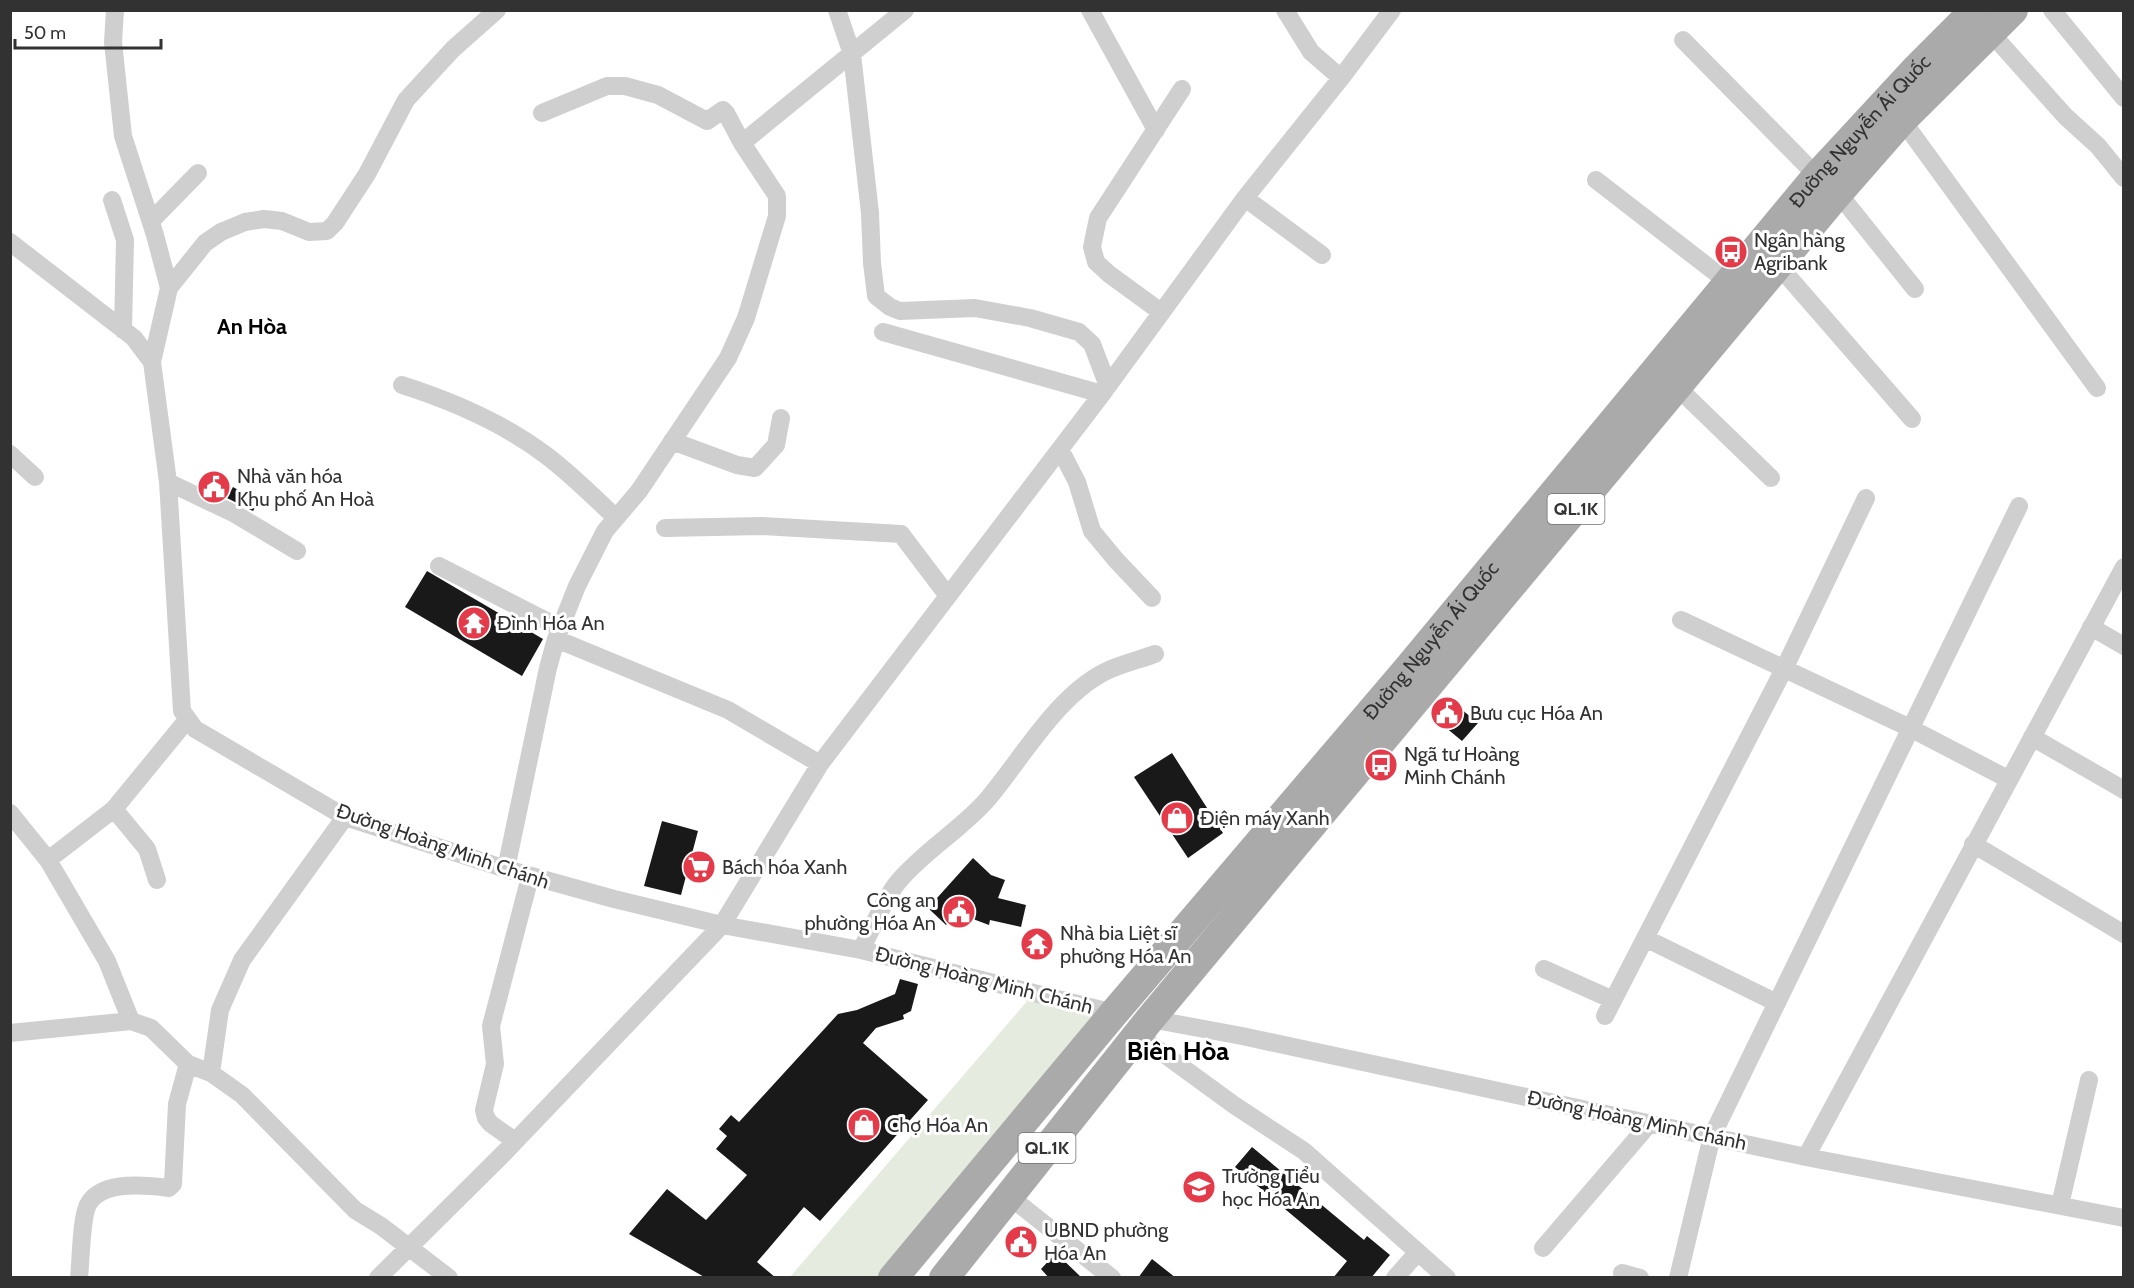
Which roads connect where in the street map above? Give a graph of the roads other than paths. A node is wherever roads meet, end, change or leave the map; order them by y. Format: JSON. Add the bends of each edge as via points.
{"nodes":[{"id":1,"x":115,"y":10,"type":"edge"},
{"id":2,"x":497,"y":10,"type":"edge"},
{"id":3,"x":837,"y":10,"type":"edge"},
{"id":4,"x":905,"y":10,"type":"edge"},
{"id":5,"x":1090,"y":10,"type":"edge"},
{"id":6,"x":1285,"y":10,"type":"edge"},
{"id":7,"x":1392,"y":10,"type":"edge"},
{"id":8,"x":2013,"y":10,"type":"edge"},
{"id":9,"x":2052,"y":10,"type":"edge"},
{"id":10,"x":1983,"y":22,"type":"edge"},
{"id":11,"x":1683,"y":40,"type":"dead end"},
{"id":12,"x":852,"y":54,"type":"junction"},
{"id":13,"x":1341,"y":78,"type":"junction"},
{"id":14,"x":1182,"y":89,"type":"dead end"},
{"id":15,"x":2124,"y":98,"type":"edge"},
{"id":16,"x":542,"y":113,"type":"dead end"},
{"id":17,"x":1902,"y":120,"type":"junction"},
{"id":18,"x":1156,"y":130,"type":"junction"},
{"id":19,"x":742,"y":142,"type":"junction"},
{"id":20,"x":198,"y":173,"type":"dead end"},
{"id":21,"x":2124,"y":178,"type":"edge"},
{"id":22,"x":1596,"y":180,"type":"dead end"},
{"id":23,"x":1828,"y":185,"type":"junction"},
{"id":24,"x":1245,"y":198,"type":"junction"},
{"id":25,"x":112,"y":200,"type":"dead end"},
{"id":26,"x":151,"y":221,"type":"junction"},
{"id":27,"x":10,"y":242,"type":"edge"},
{"id":28,"x":1322,"y":255,"type":"dead end"},
{"id":29,"x":1778,"y":265,"type":"junction"},
{"id":30,"x":169,"y":288,"type":"junction"},
{"id":31,"x":1915,"y":289,"type":"dead end"},
{"id":32,"x":1740,"y":291,"type":"junction"},
{"id":33,"x":1161,"y":312,"type":"junction"},
{"id":34,"x":123,"y":330,"type":"junction"},
{"id":35,"x":883,"y":332,"type":"dead end"},
{"id":36,"x":152,"y":362,"type":"junction"},
{"id":37,"x":402,"y":385,"type":"dead end"},
{"id":38,"x":1677,"y":387,"type":"junction"},
{"id":39,"x":2097,"y":388,"type":"dead end"},
{"id":40,"x":1105,"y":390,"type":"junction"},
{"id":41,"x":782,"y":418,"type":"dead end"},
{"id":42,"x":1912,"y":419,"type":"dead end"},
{"id":43,"x":672,"y":441,"type":"junction"},
{"id":44,"x":1060,"y":449,"type":"junction"},
{"id":45,"x":10,"y":454,"type":"edge"},
{"id":46,"x":35,"y":477,"type":"dead end"},
{"id":47,"x":1771,"y":478,"type":"dead end"},
{"id":48,"x":168,"y":482,"type":"junction"},
{"id":49,"x":1866,"y":498,"type":"dead end"},
{"id":50,"x":2019,"y":506,"type":"dead end"},
{"id":51,"x":616,"y":518,"type":"junction"},
{"id":52,"x":665,"y":528,"type":"dead end"},
{"id":53,"x":297,"y":551,"type":"dead end"},
{"id":54,"x":439,"y":566,"type":"dead end"},
{"id":55,"x":2124,"y":567,"type":"edge"},
{"id":56,"x":948,"y":596,"type":"junction"},
{"id":57,"x":1152,"y":598,"type":"dead end"},
{"id":58,"x":1681,"y":620,"type":"dead end"},
{"id":59,"x":2091,"y":627,"type":"junction"},
{"id":60,"x":558,"y":633,"type":"junction"},
{"id":61,"x":2124,"y":646,"type":"edge"},
{"id":62,"x":1155,"y":654,"type":"dead end"},
{"id":63,"x":1784,"y":669,"type":"junction"},
{"id":64,"x":187,"y":720,"type":"junction"},
{"id":65,"x":1910,"y":728,"type":"junction"},
{"id":66,"x":2032,"y":737,"type":"junction"},
{"id":67,"x":820,"y":764,"type":"junction"},
{"id":68,"x":2008,"y":780,"type":"junction"},
{"id":69,"x":2124,"y":790,"type":"edge"},
{"id":70,"x":114,"y":809,"type":"junction"},
{"id":71,"x":10,"y":813,"type":"edge"},
{"id":72,"x":345,"y":817,"type":"junction"},
{"id":73,"x":1973,"y":844,"type":"junction"},
{"id":74,"x":48,"y":860,"type":"junction"},
{"id":75,"x":506,"y":869,"type":"junction"},
{"id":76,"x":530,"y":877,"type":"junction"},
{"id":77,"x":157,"y":880,"type":"dead end"},
{"id":78,"x":722,"y":925,"type":"junction"},
{"id":79,"x":2124,"y":934,"type":"edge"},
{"id":80,"x":1645,"y":938,"type":"junction"},
{"id":81,"x":861,"y":950,"type":"junction"},
{"id":82,"x":1544,"y":969,"type":"dead end"},
{"id":83,"x":1777,"y":1003,"type":"junction"},
{"id":84,"x":1114,"y":1013,"type":"junction"},
{"id":85,"x":131,"y":1021,"type":"junction"},
{"id":86,"x":1144,"y":1027,"type":"junction"},
{"id":87,"x":10,"y":1033,"type":"edge"},
{"id":88,"x":188,"y":1064,"type":"junction"},
{"id":89,"x":211,"y":1073,"type":"junction"},
{"id":90,"x":2089,"y":1080,"type":"dead end"},
{"id":91,"x":1650,"y":1123,"type":"junction"},
{"id":92,"x":1712,"y":1136,"type":"junction"},
{"id":93,"x":515,"y":1141,"type":"junction"},
{"id":94,"x":1806,"y":1157,"type":"junction"},
{"id":95,"x":1009,"y":1196,"type":"junction"},
{"id":96,"x":2060,"y":1205,"type":"junction"},
{"id":97,"x":2124,"y":1218,"type":"edge"},
{"id":98,"x":410,"y":1247,"type":"junction"},
{"id":99,"x":1543,"y":1248,"type":"dead end"},
{"id":100,"x":1418,"y":1252,"type":"junction"},
{"id":101,"x":1622,"y":1273,"type":"dead end"},
{"id":102,"x":79,"y":1278,"type":"edge"},
{"id":103,"x":378,"y":1278,"type":"edge"},
{"id":104,"x":449,"y":1278,"type":"edge"},
{"id":105,"x":893,"y":1278,"type":"edge"},
{"id":106,"x":944,"y":1278,"type":"edge"},
{"id":107,"x":1112,"y":1278,"type":"edge"},
{"id":108,"x":1395,"y":1278,"type":"edge"},
{"id":109,"x":1448,"y":1278,"type":"edge"},
{"id":110,"x":1640,"y":1278,"type":"edge"},
{"id":111,"x":1678,"y":1278,"type":"edge"}],
"edges":[{"from":1,"to":26,"type":"street","via":[[113,42],[123,136]]},
{"from":2,"to":30,"type":"street","via":[[453,49],[406,100],[366,174],[327,231],[309,232],[282,221],[264,219],[244,222],[205,243]]},
{"from":3,"to":12,"type":"street"},
{"from":4,"to":12,"type":"street"},
{"from":5,"to":18,"type":"street"},
{"from":6,"to":13,"type":"street","via":[[1311,52]]},
{"from":7,"to":13,"type":"street"},
{"from":8,"to":10,"type":"main road","name":"Đường Nguyễn Ái Quốc","number":"QL.1K"},
{"from":9,"to":15,"type":"street"},
{"from":10,"to":17,"type":"main road","name":"Đường Nguyễn Ái Quốc","number":"QL.1K"},
{"from":10,"to":21,"type":"street"},
{"from":10,"to":23,"type":"main road","name":"Đường Nguyễn Ái Quốc","number":"QL.1K","via":[[1917,68]]},
{"from":11,"to":23,"type":"street"},
{"from":12,"to":19,"type":"street"},
{"from":12,"to":40,"type":"street","via":[[876,296],[900,311],[975,308],[1079,332],[1092,344]]},
{"from":13,"to":24,"type":"street"},
{"from":14,"to":18,"type":"street"},
{"from":16,"to":19,"type":"street","via":[[607,86],[625,86],[658,95],[707,121],[723,110]]},
{"from":17,"to":23,"type":"main road","name":"Đường Nguyễn Ái Quốc","number":"QL.1K"},
{"from":17,"to":39,"type":"street"},
{"from":18,"to":33,"type":"street","via":[[1098,218],[1092,247],[1096,262]]},
{"from":19,"to":43,"type":"street","via":[[777,196],[777,216],[746,318],[728,358]]},
{"from":20,"to":26,"type":"street"},
{"from":22,"to":32,"type":"street"},
{"from":23,"to":29,"type":"main road","name":"Đường Nguyễn Ái Quốc","number":"QL.1K"},
{"from":23,"to":31,"type":"street"},
{"from":23,"to":32,"type":"main road","name":"Đường Nguyễn Ái Quốc","number":"QL.1K"},
{"from":24,"to":28,"type":"street"},
{"from":24,"to":33,"type":"street"},
{"from":25,"to":34,"type":"street","via":[[125,240]]},
{"from":26,"to":30,"type":"street"},
{"from":27,"to":34,"type":"street"},
{"from":29,"to":32,"type":"main road","name":"Đường Nguyễn Ái Quốc","number":"QL.1K"},
{"from":29,"to":42,"type":"street"},
{"from":30,"to":36,"type":"street"},
{"from":32,"to":38,"type":"main road","name":"Đường Nguyễn Ái Quốc","number":"QL.1K"},
{"from":32,"to":84,"type":"main road","name":"Đường Nguyễn Ái Quốc","number":"QL.1K"},
{"from":33,"to":40,"type":"street"},
{"from":34,"to":36,"type":"street"},
{"from":35,"to":40,"type":"street"},
{"from":36,"to":48,"type":"street"},
{"from":37,"to":51,"type":"street","via":[[433,395],[507,430],[569,474]]},
{"from":38,"to":47,"type":"street"},
{"from":38,"to":86,"type":"main road","name":"Đường Nguyễn Ái Quốc","number":"QL.1K"},
{"from":40,"to":44,"type":"street"},
{"from":41,"to":43,"type":"street","via":[[776,445],[755,468]]},
{"from":43,"to":51,"type":"street"},
{"from":44,"to":56,"type":"street"},
{"from":44,"to":57,"type":"street","via":[[1077,482],[1092,531]]},
{"from":45,"to":46,"type":"street"},
{"from":48,"to":53,"type":"street"},
{"from":48,"to":64,"type":"street","via":[[182,711]]},
{"from":49,"to":63,"type":"street"},
{"from":50,"to":65,"type":"street"},
{"from":51,"to":60,"type":"street","via":[[586,568]]},
{"from":52,"to":56,"type":"street","via":[[762,526],[901,534]]},
{"from":54,"to":60,"type":"street"},
{"from":55,"to":59,"type":"street"},
{"from":56,"to":67,"type":"street"},
{"from":58,"to":63,"type":"street"},
{"from":59,"to":61,"type":"street"},
{"from":59,"to":66,"type":"street"},
{"from":60,"to":67,"type":"street","via":[[728,710]]},
{"from":60,"to":75,"type":"street"},
{"from":62,"to":81,"type":"street","via":[[1110,669],[1057,711],[986,801],[896,884]]},
{"from":63,"to":65,"type":"street"},
{"from":63,"to":80,"type":"street"},
{"from":64,"to":70,"type":"street"},
{"from":64,"to":72,"type":"street","name":"Đường Hoàng Minh Chánh","via":[[195,729]]},
{"from":65,"to":68,"type":"street"},
{"from":65,"to":83,"type":"street"},
{"from":66,"to":68,"type":"street"},
{"from":66,"to":69,"type":"street"},
{"from":67,"to":78,"type":"street"},
{"from":68,"to":73,"type":"street"},
{"from":70,"to":74,"type":"street"},
{"from":70,"to":77,"type":"street","via":[[147,849]]},
{"from":71,"to":74,"type":"street"},
{"from":72,"to":75,"type":"street","name":"Đường Hoàng Minh Chánh"},
{"from":72,"to":89,"type":"street","via":[[242,960],[220,1010]]},
{"from":73,"to":79,"type":"street"},
{"from":73,"to":94,"type":"street"},
{"from":74,"to":85,"type":"street","via":[[107,961]]},
{"from":75,"to":76,"type":"street","name":"Đường Hoàng Minh Chánh"},
{"from":76,"to":78,"type":"street","name":"Đường Hoàng Minh Chánh"},
{"from":76,"to":93,"type":"street","via":[[491,1026],[495,1064],[484,1110],[491,1124]]},
{"from":78,"to":81,"type":"street","name":"Đường Hoàng Minh Chánh"},
{"from":78,"to":93,"type":"street"},
{"from":80,"to":82,"type":"street","via":[[1609,1008]]},
{"from":80,"to":83,"type":"street"},
{"from":81,"to":84,"type":"street","name":"Đường Hoàng Minh Chánh"},
{"from":83,"to":92,"type":"street"},
{"from":84,"to":86,"type":"main road"},
{"from":84,"to":105,"type":"main road","name":"Đường Nguyễn Ái Quốc","number":"QL.1K"},
{"from":85,"to":87,"type":"street"},
{"from":85,"to":88,"type":"street","via":[[151,1028]]},
{"from":86,"to":91,"type":"street","name":"Đường Hoàng Minh Chánh","via":[[1242,1036]]},
{"from":86,"to":95,"type":"main road","number":"QL.1K"},
{"from":86,"to":100,"type":"street","via":[[1234,1105],[1304,1151]]},
{"from":88,"to":89,"type":"street"},
{"from":88,"to":102,"type":"street","via":[[177,1104],[173,1185],[123,1186],[94,1196],[86,1210]]},
{"from":89,"to":98,"type":"street","via":[[242,1095],[355,1210]]},
{"from":90,"to":96,"type":"street"},
{"from":91,"to":92,"type":"street","name":"Đường Hoàng Minh Chánh"},
{"from":91,"to":99,"type":"street"},
{"from":92,"to":94,"type":"street","name":"Đường Hoàng Minh Chánh"},
{"from":92,"to":111,"type":"street"},
{"from":93,"to":98,"type":"street"},
{"from":94,"to":96,"type":"street","name":"Đường Hoàng Minh Chánh"},
{"from":95,"to":106,"type":"main road","number":"QL.1K"},
{"from":95,"to":107,"type":"street"},
{"from":96,"to":97,"type":"street","name":"Đường Hoàng Minh Chánh"},
{"from":98,"to":103,"type":"street"},
{"from":98,"to":104,"type":"street"},
{"from":100,"to":108,"type":"street"},
{"from":100,"to":109,"type":"street"},
{"from":101,"to":110,"type":"street"}]}
